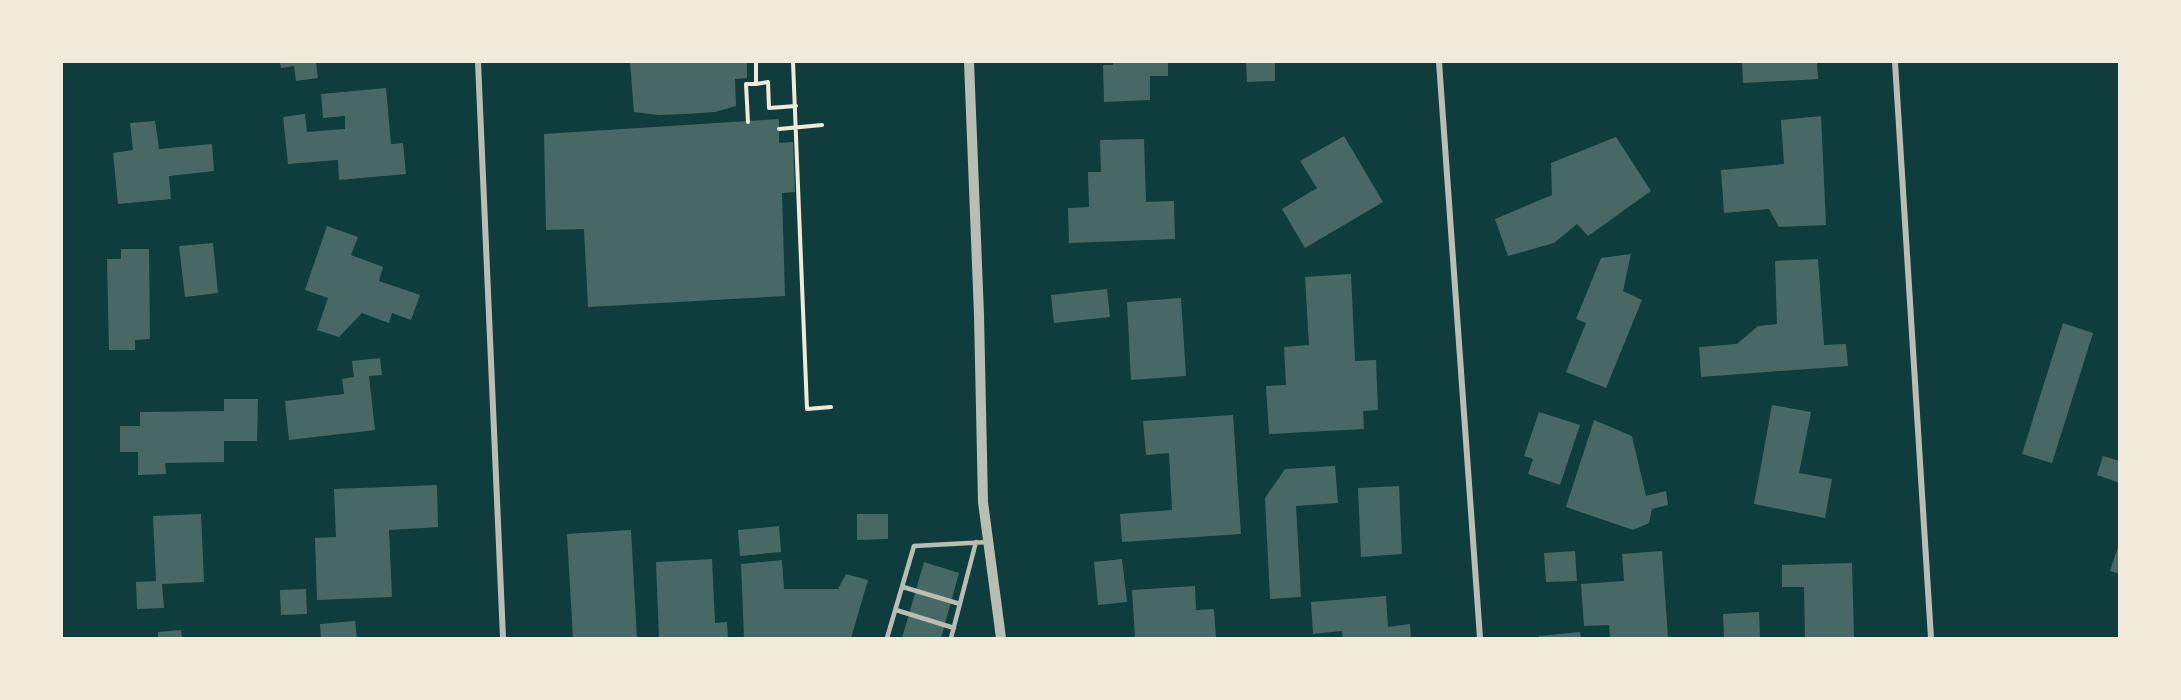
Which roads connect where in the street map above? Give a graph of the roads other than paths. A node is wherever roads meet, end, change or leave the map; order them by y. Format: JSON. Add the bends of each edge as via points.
{"nodes":[{"id":1,"x":478,"y":62,"type":"edge"},
{"id":2,"x":969,"y":62,"type":"edge"},
{"id":3,"x":1439,"y":62,"type":"edge"},
{"id":4,"x":1895,"y":62,"type":"edge"},
{"id":5,"x":976,"y":542,"type":"junction"},
{"id":6,"x":988,"y":542,"type":"junction"},
{"id":7,"x":903,"y":587,"type":"junction"},
{"id":8,"x":960,"y":604,"type":"junction"},
{"id":9,"x":896,"y":610,"type":"junction"},
{"id":10,"x":954,"y":628,"type":"junction"},
{"id":11,"x":889,"y":638,"type":"edge"},
{"id":12,"x":503,"y":639,"type":"edge"},
{"id":13,"x":951,"y":639,"type":"edge"},
{"id":14,"x":1001,"y":639,"type":"edge"},
{"id":15,"x":1480,"y":639,"type":"edge"},
{"id":16,"x":1931,"y":639,"type":"edge"}],
"edges":[{"from":1,"to":12,"type":"street"},
{"from":2,"to":6,"type":"street","via":[[983,502]]},
{"from":3,"to":15,"type":"street"},
{"from":4,"to":16,"type":"street"},
{"from":5,"to":6,"type":"lane"},
{"from":5,"to":7,"type":"lane","via":[[914,546]]},
{"from":5,"to":8,"type":"lane"},
{"from":6,"to":14,"type":"street"},
{"from":7,"to":8,"type":"lane"},
{"from":7,"to":9,"type":"lane"},
{"from":8,"to":10,"type":"lane"},
{"from":9,"to":10,"type":"lane"},
{"from":9,"to":11,"type":"lane"},
{"from":10,"to":13,"type":"lane"}]}
